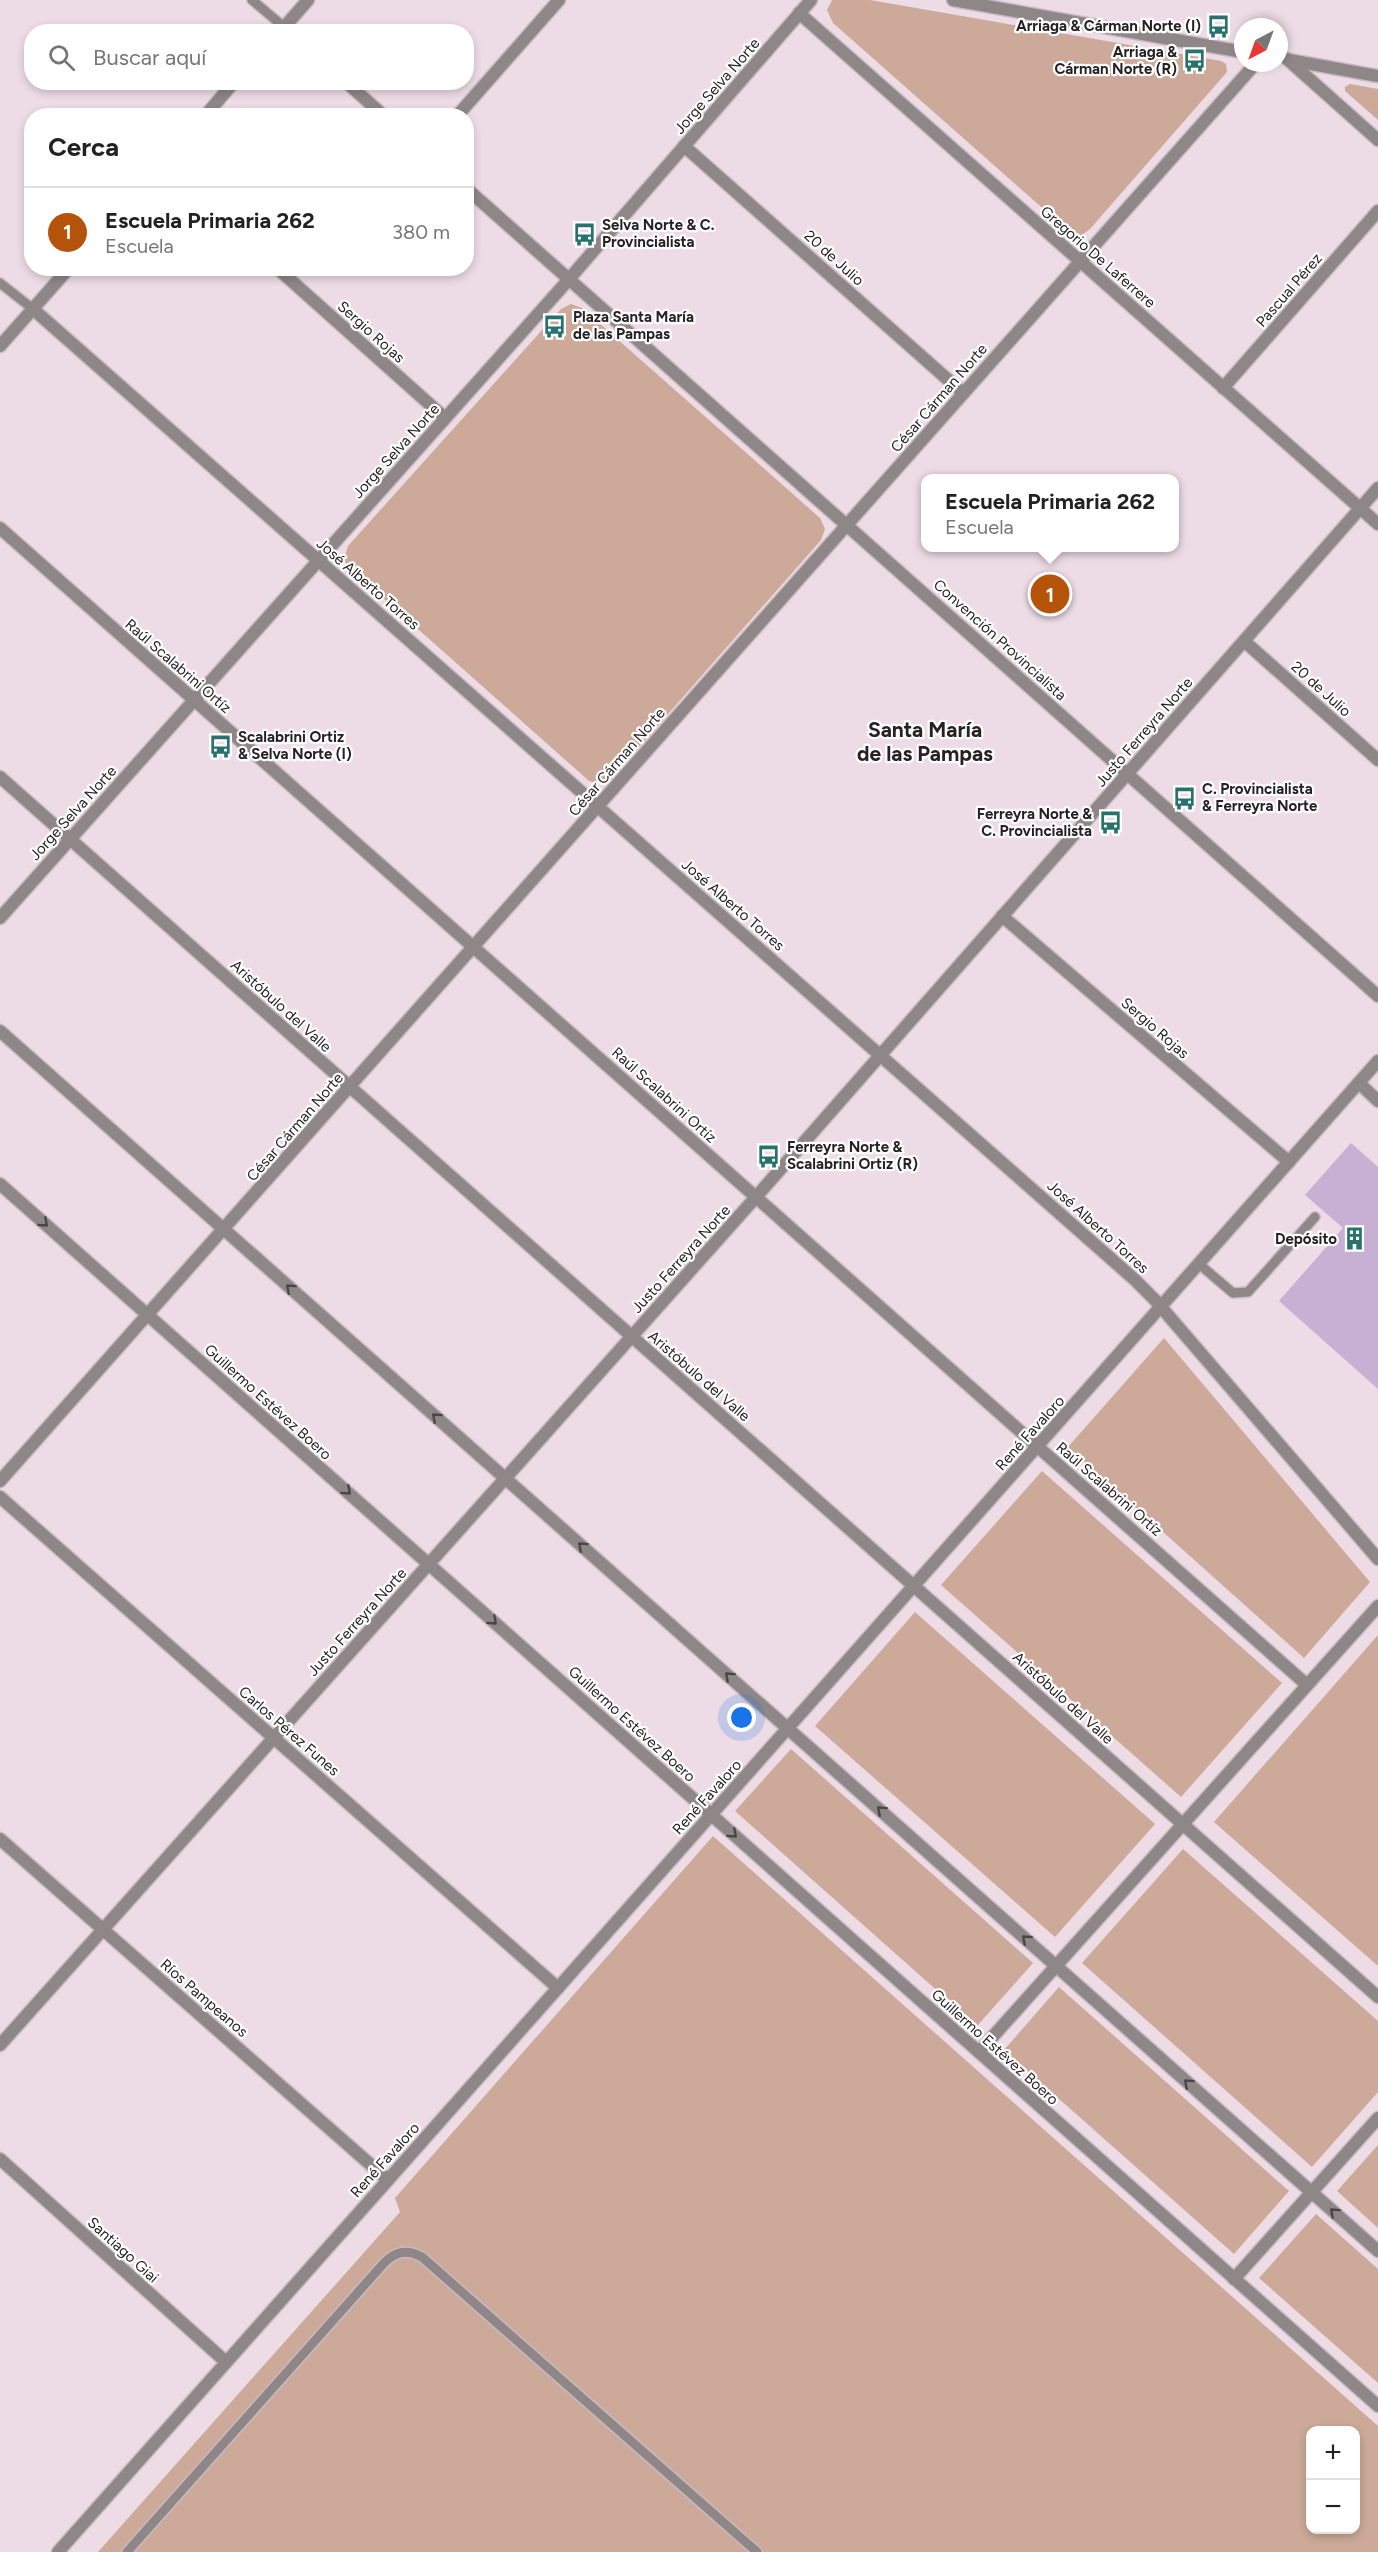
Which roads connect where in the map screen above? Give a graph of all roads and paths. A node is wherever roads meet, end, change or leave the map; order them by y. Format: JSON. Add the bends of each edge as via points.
{"nodes":[{"id":1,"x":252,"y":0,"type":"edge"},
{"id":2,"x":308,"y":0,"type":"edge"},
{"id":3,"x":559,"y":0,"type":"edge"},
{"id":4,"x":811,"y":0,"type":"edge"},
{"id":5,"x":953,"y":0,"type":"edge"},
{"id":6,"x":799,"y":13,"type":"junction"},
{"id":7,"x":278,"y":24,"type":"edge"},
{"id":8,"x":289,"y":24,"type":"edge"},
{"id":9,"x":1234,"y":50,"type":"edge"},
{"id":10,"x":1288,"y":60,"type":"edge"},
{"id":11,"x":1288,"y":63,"type":"edge"},
{"id":12,"x":1248,"y":72,"type":"edge"},
{"id":13,"x":1378,"y":76,"type":"edge"},
{"id":14,"x":227,"y":90,"type":"edge"},
{"id":15,"x":355,"y":90,"type":"edge"},
{"id":16,"x":212,"y":108,"type":"edge"},
{"id":17,"x":375,"y":108,"type":"edge"},
{"id":18,"x":464,"y":108,"type":"edge"},
{"id":19,"x":1378,"y":140,"type":"edge"},
{"id":20,"x":684,"y":146,"type":"junction"},
{"id":21,"x":474,"y":195,"type":"edge"},
{"id":22,"x":1378,"y":212,"type":"edge"},
{"id":23,"x":1080,"y":261,"type":"junction"},
{"id":24,"x":62,"y":276,"type":"edge"},
{"id":25,"x":286,"y":276,"type":"edge"},
{"id":26,"x":569,"y":279,"type":"junction"},
{"id":27,"x":0,"y":283,"type":"edge"},
{"id":28,"x":33,"y":309,"type":"junction"},
{"id":29,"x":0,"y":346,"type":"edge"},
{"id":30,"x":1223,"y":388,"type":"junction"},
{"id":31,"x":963,"y":393,"type":"junction"},
{"id":32,"x":445,"y":418,"type":"junction"},
{"id":33,"x":1378,"y":488,"type":"edge"},
{"id":34,"x":1360,"y":508,"type":"junction"},
{"id":35,"x":1378,"y":524,"type":"edge"},
{"id":36,"x":848,"y":525,"type":"junction"},
{"id":37,"x":0,"y":528,"type":"edge"},
{"id":38,"x":318,"y":560,"type":"junction"},
{"id":39,"x":1244,"y":641,"type":"junction"},
{"id":40,"x":194,"y":700,"type":"junction"},
{"id":41,"x":1378,"y":760,"type":"edge"},
{"id":42,"x":1128,"y":773,"type":"junction"},
{"id":43,"x":0,"y":777,"type":"edge"},
{"id":44,"x":598,"y":807,"type":"junction"},
{"id":45,"x":70,"y":839,"type":"junction"},
{"id":46,"x":1002,"y":916,"type":"junction"},
{"id":47,"x":0,"y":918,"type":"edge"},
{"id":48,"x":474,"y":947,"type":"junction"},
{"id":49,"x":1378,"y":996,"type":"edge"},
{"id":50,"x":0,"y":1031,"type":"edge"},
{"id":51,"x":880,"y":1055,"type":"junction"},
{"id":52,"x":1378,"y":1061,"type":"edge"},
{"id":53,"x":1359,"y":1083,"type":"junction"},
{"id":54,"x":350,"y":1087,"type":"junction"},
{"id":55,"x":1378,"y":1101,"type":"edge"},
{"id":56,"x":1289,"y":1162,"type":"junction"},
{"id":57,"x":0,"y":1184,"type":"edge"},
{"id":58,"x":756,"y":1197,"type":"junction"},
{"id":59,"x":1315,"y":1217,"type":"dead end"},
{"id":60,"x":224,"y":1229,"type":"junction"},
{"id":61,"x":1199,"y":1264,"type":"junction"},
{"id":62,"x":1161,"y":1307,"type":"junction"},
{"id":63,"x":148,"y":1315,"type":"junction"},
{"id":64,"x":632,"y":1336,"type":"junction"},
{"id":65,"x":1038,"y":1446,"type":"junction"},
{"id":66,"x":506,"y":1478,"type":"junction"},
{"id":67,"x":0,"y":1481,"type":"edge"},
{"id":68,"x":0,"y":1497,"type":"edge"},
{"id":69,"x":1378,"y":1559,"type":"edge"},
{"id":70,"x":429,"y":1564,"type":"junction"},
{"id":71,"x":914,"y":1586,"type":"junction"},
{"id":72,"x":1378,"y":1605,"type":"edge"},
{"id":73,"x":1307,"y":1684,"type":"junction"},
{"id":74,"x":788,"y":1728,"type":"junction"},
{"id":75,"x":274,"y":1738,"type":"junction"},
{"id":76,"x":711,"y":1815,"type":"junction"},
{"id":77,"x":1183,"y":1824,"type":"junction"},
{"id":78,"x":0,"y":1839,"type":"edge"},
{"id":79,"x":103,"y":1930,"type":"junction"},
{"id":80,"x":1056,"y":1966,"type":"junction"},
{"id":81,"x":558,"y":1988,"type":"junction"},
{"id":82,"x":1378,"y":1997,"type":"edge"},
{"id":83,"x":0,"y":2045,"type":"edge"},
{"id":84,"x":979,"y":2052,"type":"junction"},
{"id":85,"x":1378,"y":2118,"type":"edge"},
{"id":86,"x":0,"y":2159,"type":"edge"},
{"id":87,"x":388,"y":2180,"type":"junction"},
{"id":88,"x":1312,"y":2192,"type":"junction"},
{"id":89,"x":1378,"y":2251,"type":"edge"},
{"id":90,"x":1234,"y":2279,"type":"junction"},
{"id":91,"x":226,"y":2362,"type":"junction"},
{"id":92,"x":1378,"y":2406,"type":"edge"},
{"id":93,"x":58,"y":2552,"type":"edge"},
{"id":94,"x":127,"y":2552,"type":"edge"},
{"id":95,"x":757,"y":2552,"type":"edge"}],
"edges":[{"from":1,"to":7,"type":"lane"},
{"from":2,"to":8,"type":"street"},
{"from":3,"to":18,"type":"street"},
{"from":4,"to":6,"type":"street","name":"Jorge Selva Norte"},
{"from":5,"to":9,"type":"street"},
{"from":6,"to":20,"type":"street","name":"Jorge Selva Norte"},
{"from":6,"to":23,"type":"street","name":"Gregorio De Laferrere"},
{"from":10,"to":13,"type":"street"},
{"from":11,"to":19,"type":"street"},
{"from":12,"to":23,"type":"street","name":"César Cárman Norte"},
{"from":14,"to":16,"type":"street"},
{"from":15,"to":17,"type":"street"},
{"from":20,"to":26,"type":"street","name":"Jorge Selva Norte"},
{"from":20,"to":31,"type":"street","name":"20 de Julio"},
{"from":21,"to":26,"type":"street","name":"Convención Provincialista"},
{"from":22,"to":30,"type":"street","name":"Pascual Pérez"},
{"from":23,"to":30,"type":"street","name":"Gregorio De Laferrere"},
{"from":23,"to":31,"type":"street","name":"César Cárman Norte"},
{"from":24,"to":28,"type":"street"},
{"from":25,"to":32,"type":"street","name":"Sergio Rojas"},
{"from":26,"to":32,"type":"street","name":"Jorge Selva Norte"},
{"from":26,"to":36,"type":"street","name":"Convención Provincialista"},
{"from":27,"to":28,"type":"lane"},
{"from":28,"to":29,"type":"street"},
{"from":28,"to":38,"type":"street","name":"José Alberto Torres"},
{"from":30,"to":34,"type":"street","name":"Gregorio De Laferrere"},
{"from":31,"to":36,"type":"street","name":"César Cárman Norte"},
{"from":32,"to":38,"type":"street","name":"Jorge Selva Norte"},
{"from":33,"to":34,"type":"street","name":"Justo Ferreyra Norte"},
{"from":34,"to":35,"type":"street","name":"Gregorio De Laferrere"},
{"from":34,"to":39,"type":"street","name":"Justo Ferreyra Norte"},
{"from":36,"to":42,"type":"street","name":"Convención Provincialista"},
{"from":36,"to":44,"type":"street","name":"César Cárman Norte"},
{"from":37,"to":40,"type":"street","name":"Raúl Scalabrini Ortíz"},
{"from":38,"to":40,"type":"street","name":"Jorge Selva Norte"},
{"from":38,"to":44,"type":"street","name":"José Alberto Torres"},
{"from":39,"to":41,"type":"street","name":"20 de Julio"},
{"from":39,"to":42,"type":"street","name":"Justo Ferreyra Norte"},
{"from":40,"to":45,"type":"street","name":"Jorge Selva Norte"},
{"from":40,"to":48,"type":"street","name":"Raúl Scalabrini Ortíz"},
{"from":42,"to":46,"type":"street","name":"Justo Ferreyra Norte"},
{"from":42,"to":49,"type":"street","name":"Convención Provincialista"},
{"from":43,"to":45,"type":"street","name":"Aristóbulo del Valle"},
{"from":44,"to":48,"type":"street","name":"César Cárman Norte"},
{"from":44,"to":51,"type":"street","name":"José Alberto Torres"},
{"from":45,"to":47,"type":"street","name":"Jorge Selva Norte"},
{"from":45,"to":54,"type":"street","name":"Aristóbulo del Valle"},
{"from":46,"to":51,"type":"street","name":"Justo Ferreyra Norte"},
{"from":46,"to":56,"type":"street","name":"Sergio Rojas"},
{"from":48,"to":54,"type":"street","name":"César Cárman Norte"},
{"from":48,"to":58,"type":"street","name":"Raúl Scalabrini Ortíz"},
{"from":50,"to":60,"type":"street"},
{"from":51,"to":58,"type":"street","name":"Justo Ferreyra Norte"},
{"from":51,"to":62,"type":"street","name":"José Alberto Torres"},
{"from":52,"to":53,"type":"street","name":"René Favaloro"},
{"from":53,"to":55,"type":"street"},
{"from":53,"to":56,"type":"street","name":"René Favaloro"},
{"from":54,"to":60,"type":"street","name":"César Cárman Norte"},
{"from":54,"to":64,"type":"street","name":"Aristóbulo del Valle"},
{"from":56,"to":61,"type":"street","name":"René Favaloro"},
{"from":57,"to":63,"type":"street","name":"Guillermo Estévez Boero","one_way":true},
{"from":58,"to":64,"type":"street","name":"Justo Ferreyra Norte"},
{"from":58,"to":65,"type":"street","name":"Raúl Scalabrini Ortíz"},
{"from":59,"to":61,"type":"lane","via":[[1248,1292],[1233,1293]]},
{"from":60,"to":63,"type":"street","name":"César Cárman Norte"},
{"from":66,"to":60,"type":"street","one_way":true},
{"from":61,"to":62,"type":"street","name":"René Favaloro"},
{"from":62,"to":65,"type":"street","name":"René Favaloro"},
{"from":62,"to":69,"type":"street","name":"José Alberto Torres"},
{"from":63,"to":67,"type":"street","name":"César Cárman Norte"},
{"from":63,"to":70,"type":"street","name":"Guillermo Estévez Boero","one_way":true},
{"from":64,"to":66,"type":"street","name":"Justo Ferreyra Norte"},
{"from":64,"to":71,"type":"street","name":"Aristóbulo del Valle"},
{"from":65,"to":71,"type":"street","name":"René Favaloro"},
{"from":65,"to":73,"type":"street","name":"Raúl Scalabrini Ortíz"},
{"from":66,"to":70,"type":"street","name":"Justo Ferreyra Norte"},
{"from":74,"to":66,"type":"street","one_way":true},
{"from":68,"to":75,"type":"street","name":"Carlos Pérez Funes"},
{"from":70,"to":75,"type":"street","name":"Justo Ferreyra Norte"},
{"from":70,"to":76,"type":"street","name":"Guillermo Estévez Boero","one_way":true},
{"from":71,"to":74,"type":"street","name":"René Favaloro"},
{"from":71,"to":77,"type":"street","name":"Aristóbulo del Valle"},
{"from":72,"to":73,"type":"street"},
{"from":73,"to":77,"type":"street"},
{"from":74,"to":76,"type":"street","name":"René Favaloro"},
{"from":80,"to":74,"type":"street","one_way":true},
{"from":75,"to":79,"type":"street","name":"Justo Ferreyra Norte"},
{"from":75,"to":81,"type":"street","name":"Carlos Pérez Funes"},
{"from":76,"to":81,"type":"street","name":"René Favaloro"},
{"from":76,"to":84,"type":"street","name":"Guillermo Estévez Boero","one_way":true},
{"from":77,"to":80,"type":"street"},
{"from":77,"to":82,"type":"street","name":"Aristóbulo del Valle"},
{"from":78,"to":79,"type":"street","name":"Ríos Pampeanos"},
{"from":79,"to":83,"type":"street","name":"Justo Ferreyra Norte"},
{"from":79,"to":87,"type":"street","name":"Ríos Pampeanos"},
{"from":80,"to":84,"type":"street"},
{"from":88,"to":80,"type":"street","one_way":true},
{"from":81,"to":87,"type":"street","name":"René Favaloro"},
{"from":84,"to":90,"type":"street","name":"Guillermo Estévez Boero"},
{"from":85,"to":88,"type":"street"},
{"from":86,"to":91,"type":"street","name":"Santiago Giai"},
{"from":87,"to":91,"type":"street","name":"René Favaloro"},
{"from":89,"to":88,"type":"street","one_way":true},
{"from":88,"to":90,"type":"street"},
{"from":90,"to":92,"type":"street","name":"Guillermo Estévez Boero"},
{"from":91,"to":93,"type":"street","name":"René Favaloro"},
{"from":94,"to":95,"type":"lane","via":[[384,2263],[405,2251],[422,2257]]}]}
